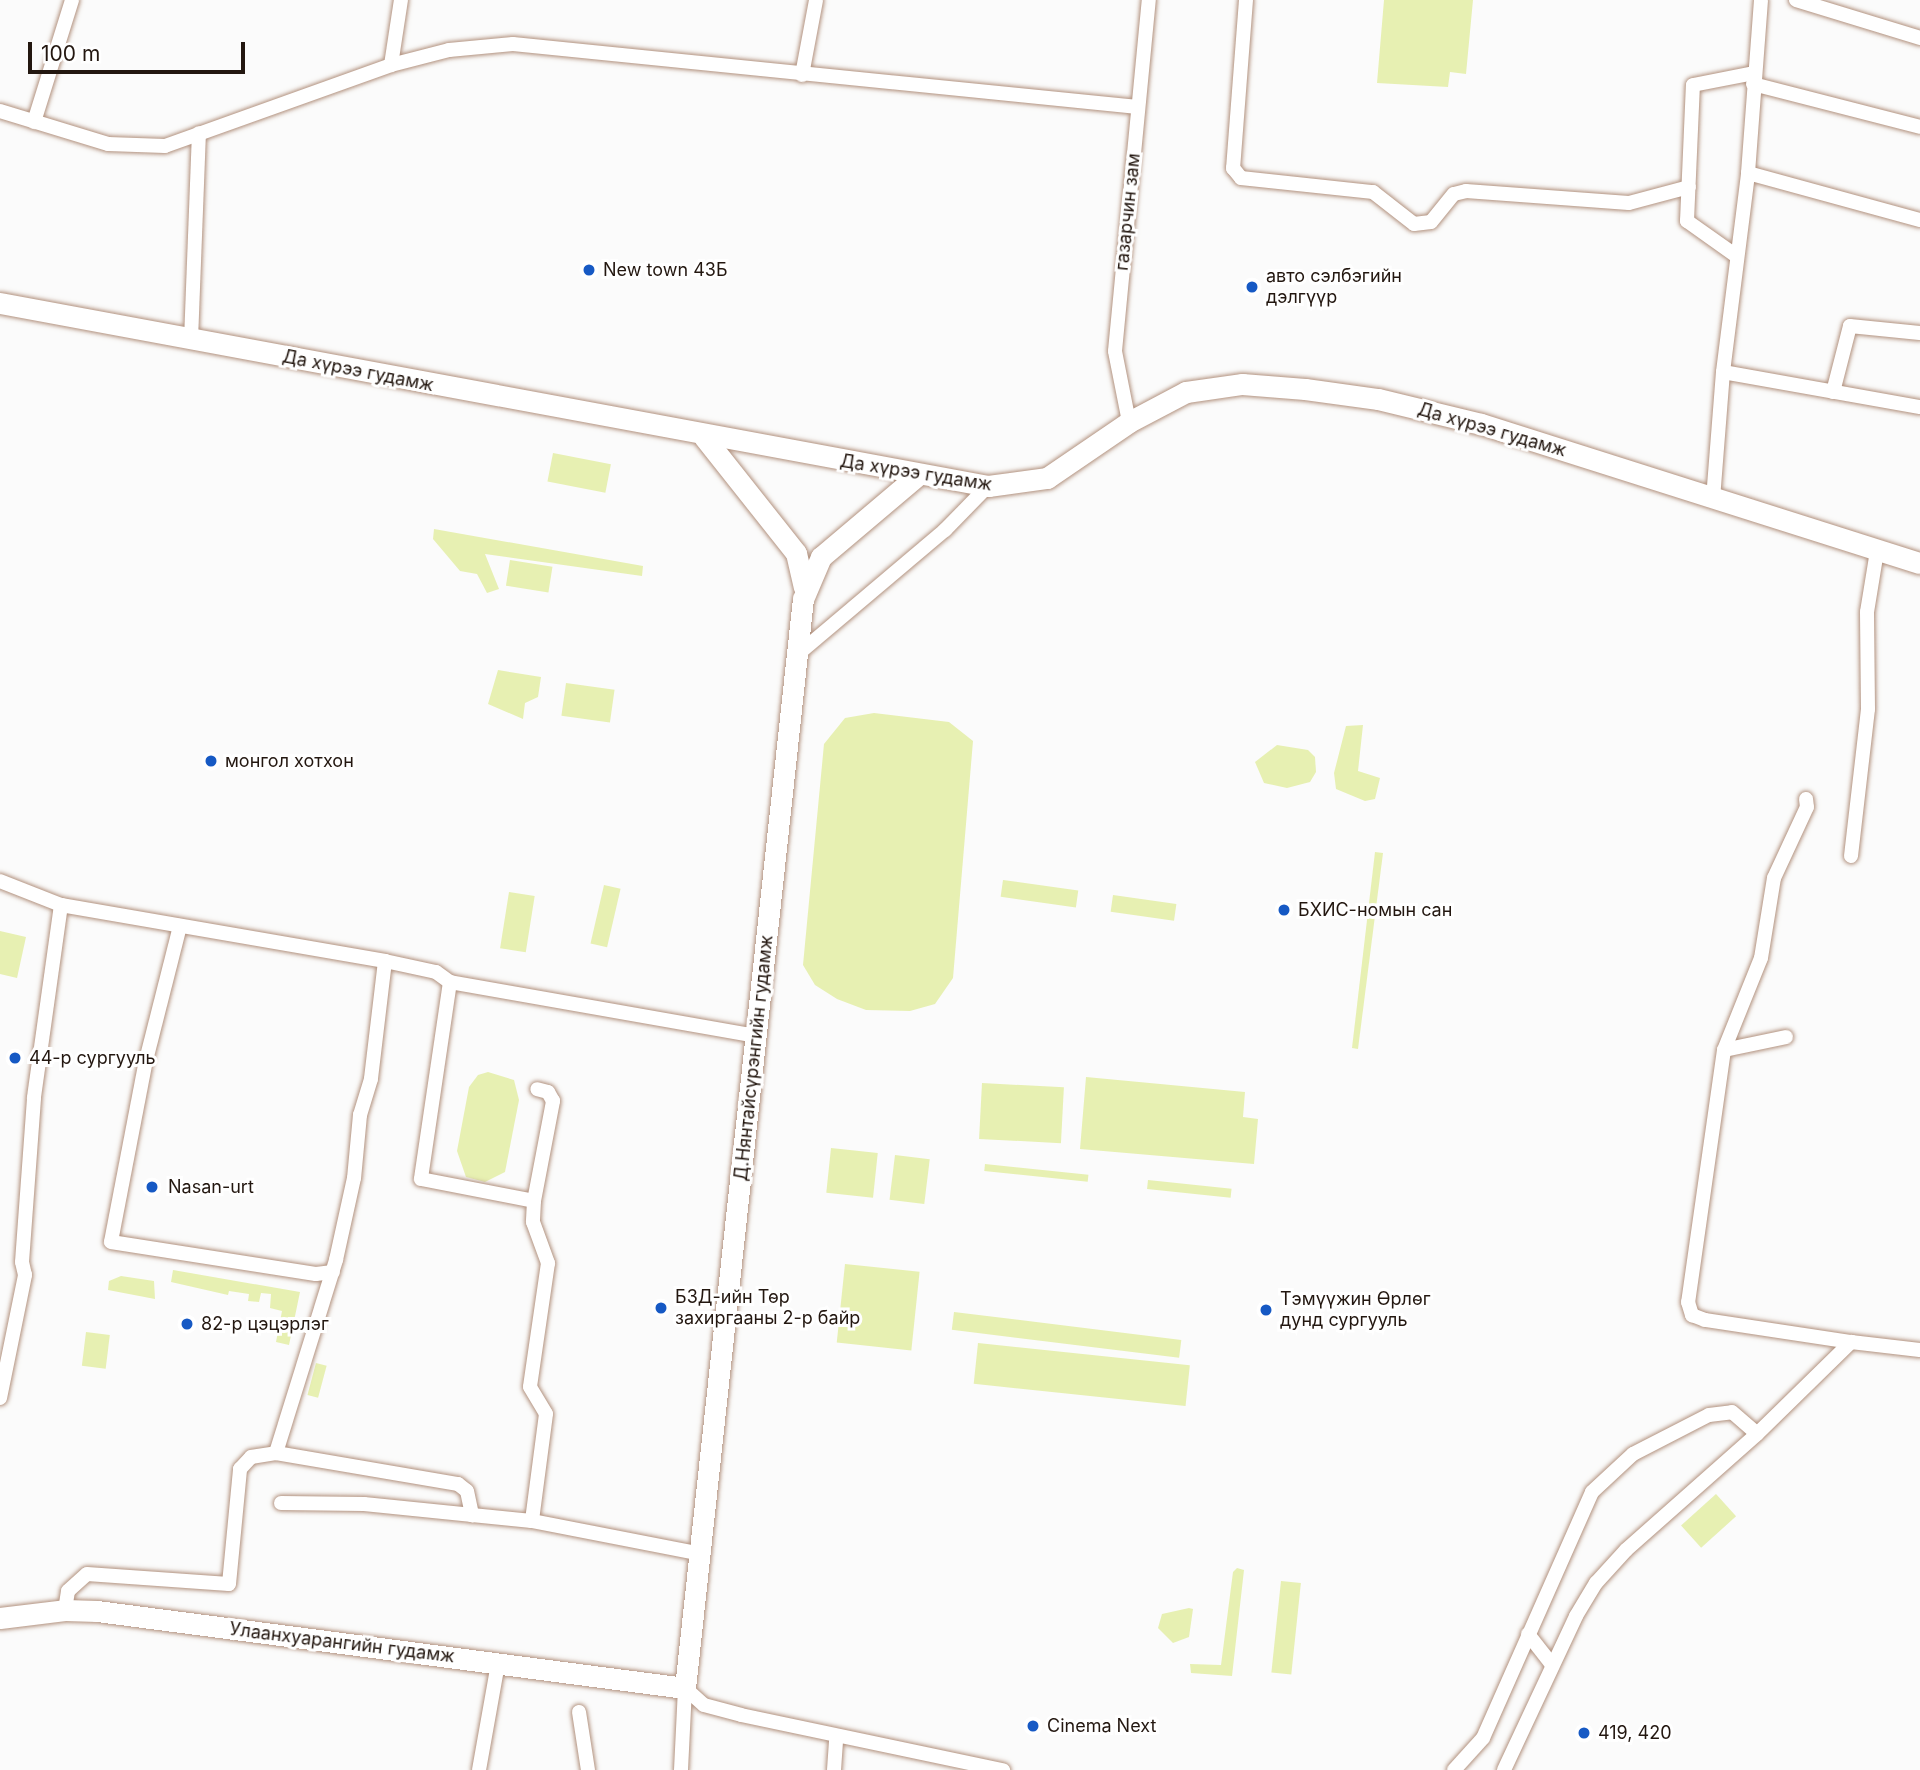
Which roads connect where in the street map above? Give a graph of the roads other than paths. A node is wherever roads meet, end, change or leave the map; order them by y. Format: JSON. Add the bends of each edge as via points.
{"nodes":[{"id":1,"x":72,"y":0,"type":"edge"},
{"id":2,"x":401,"y":0,"type":"edge"},
{"id":3,"x":816,"y":0,"type":"edge"},
{"id":4,"x":1149,"y":0,"type":"edge"},
{"id":5,"x":1246,"y":0,"type":"edge"},
{"id":6,"x":1761,"y":0,"type":"edge"},
{"id":7,"x":1796,"y":0,"type":"edge"},
{"id":8,"x":1920,"y":38,"type":"edge"},
{"id":9,"x":391,"y":65,"type":"junction"},
{"id":10,"x":802,"y":75,"type":"junction"},
{"id":11,"x":1754,"y":78,"type":"junction"},
{"id":12,"x":1138,"y":107,"type":"junction"},
{"id":13,"x":0,"y":111,"type":"edge"},
{"id":14,"x":34,"y":122,"type":"junction"},
{"id":15,"x":1920,"y":127,"type":"edge"},
{"id":16,"x":199,"y":133,"type":"junction"},
{"id":17,"x":1748,"y":173,"type":"junction"},
{"id":18,"x":1689,"y":187,"type":"junction"},
{"id":19,"x":1920,"y":220,"type":"edge"},
{"id":20,"x":1735,"y":256,"type":"junction"},
{"id":21,"x":1,"y":306,"type":"edge"},
{"id":22,"x":1920,"y":333,"type":"edge"},
{"id":23,"x":191,"y":340,"type":"junction"},
{"id":24,"x":1723,"y":372,"type":"junction"},
{"id":25,"x":1833,"y":392,"type":"junction"},
{"id":26,"x":1920,"y":407,"type":"edge"},
{"id":27,"x":1129,"y":422,"type":"junction"},
{"id":28,"x":704,"y":437,"type":"junction"},
{"id":29,"x":918,"y":475,"type":"junction"},
{"id":30,"x":988,"y":486,"type":"junction"},
{"id":31,"x":1713,"y":499,"type":"junction"},
{"id":32,"x":1877,"y":551,"type":"junction"},
{"id":33,"x":1920,"y":563,"type":"edge"},
{"id":34,"x":803,"y":599,"type":"junction"},
{"id":35,"x":797,"y":655,"type":"junction"},
{"id":36,"x":1806,"y":799,"type":"dead end"},
{"id":37,"x":1851,"y":856,"type":"dead end"},
{"id":38,"x":0,"y":881,"type":"edge"},
{"id":39,"x":61,"y":905,"type":"junction"},
{"id":40,"x":180,"y":926,"type":"junction"},
{"id":41,"x":384,"y":961,"type":"junction"},
{"id":42,"x":450,"y":982,"type":"junction"},
{"id":43,"x":757,"y":1036,"type":"junction"},
{"id":44,"x":1786,"y":1037,"type":"dead end"},
{"id":45,"x":1724,"y":1051,"type":"junction"},
{"id":46,"x":537,"y":1089,"type":"dead end"},
{"id":47,"x":534,"y":1201,"type":"junction"},
{"id":48,"x":333,"y":1272,"type":"junction"},
{"id":49,"x":1851,"y":1342,"type":"junction"},
{"id":50,"x":1920,"y":1350,"type":"edge"},
{"id":51,"x":0,"y":1398,"type":"edge"},
{"id":52,"x":1757,"y":1434,"type":"junction"},
{"id":53,"x":276,"y":1453,"type":"junction"},
{"id":54,"x":281,"y":1503,"type":"dead end"},
{"id":55,"x":472,"y":1515,"type":"junction"},
{"id":56,"x":532,"y":1521,"type":"junction"},
{"id":57,"x":702,"y":1554,"type":"junction"},
{"id":58,"x":65,"y":1609,"type":"junction"},
{"id":59,"x":0,"y":1618,"type":"edge"},
{"id":60,"x":1528,"y":1634,"type":"junction"},
{"id":61,"x":498,"y":1663,"type":"junction"},
{"id":62,"x":1551,"y":1663,"type":"junction"},
{"id":63,"x":685,"y":1688,"type":"junction"},
{"id":64,"x":579,"y":1712,"type":"dead end"},
{"id":65,"x":836,"y":1738,"type":"junction"},
{"id":66,"x":967,"y":1767,"type":"edge"},
{"id":67,"x":479,"y":1770,"type":"edge"},
{"id":68,"x":587,"y":1770,"type":"edge"},
{"id":69,"x":681,"y":1770,"type":"edge"},
{"id":70,"x":834,"y":1770,"type":"edge"},
{"id":71,"x":1003,"y":1770,"type":"edge"},
{"id":72,"x":1454,"y":1770,"type":"edge"},
{"id":73,"x":1504,"y":1770,"type":"edge"}],
"edges":[{"from":1,"to":14,"type":"street"},
{"from":2,"to":9,"type":"street"},
{"from":3,"to":10,"type":"street"},
{"from":4,"to":12,"type":"street","name":"газарчин зам"},
{"from":5,"to":18,"type":"street","via":[[1233,168],[1241,178],[1373,192],[1414,224],[1431,222],[1454,194],[1466,191],[1629,202]]},
{"from":6,"to":11,"type":"street"},
{"from":7,"to":8,"type":"street"},
{"from":9,"to":10,"type":"street","via":[[449,50],[535,44]]},
{"from":9,"to":16,"type":"street"},
{"from":10,"to":12,"type":"street"},
{"from":11,"to":15,"type":"street"},
{"from":11,"to":17,"type":"street"},
{"from":11,"to":18,"type":"street","via":[[1693,85]]},
{"from":12,"to":27,"type":"street","name":"газарчин зам","via":[[1115,351]]},
{"from":13,"to":14,"type":"street"},
{"from":14,"to":16,"type":"street","via":[[136,148],[164,146]]},
{"from":16,"to":23,"type":"street"},
{"from":17,"to":19,"type":"street"},
{"from":17,"to":20,"type":"street"},
{"from":18,"to":20,"type":"street","via":[[1687,221]]},
{"from":20,"to":24,"type":"street"},
{"from":21,"to":23,"type":"main road","name":"Да хүрээ гудамж"},
{"from":22,"to":25,"type":"street","via":[[1850,327]]},
{"from":23,"to":28,"type":"main road","name":"Да хүрээ гудамж"},
{"from":24,"to":25,"type":"street"},
{"from":24,"to":31,"type":"street"},
{"from":25,"to":26,"type":"street"},
{"from":27,"to":30,"type":"main road","name":"Да хүрээ гудамж","via":[[1047,478]]},
{"from":27,"to":31,"type":"main road","name":"Да хүрээ гудамж","via":[[1186,392],[1210,386],[1305,389],[1448,415]]},
{"from":28,"to":29,"type":"main road","name":"Да хүрээ гудамж"},
{"from":28,"to":34,"type":"main road","via":[[796,553]]},
{"from":29,"to":30,"type":"main road","name":"Да хүрээ гудамж"},
{"from":29,"to":34,"type":"main road","name":"Д.Нянтайсүрэнгийн гудамж","via":[[821,557]]},
{"from":30,"to":35,"type":"street","via":[[945,530]]},
{"from":31,"to":32,"type":"main road","name":"Да хүрээ гудамж"},
{"from":32,"to":33,"type":"main road","name":"Да хүрээ гудамж"},
{"from":32,"to":37,"type":"street","via":[[1867,612],[1868,709]]},
{"from":34,"to":35,"type":"main road","name":"Д.Нянтайсүрэнгийн гудамж"},
{"from":35,"to":43,"type":"main road","name":"Д.Нянтайсүрэнгийн гудамж"},
{"from":36,"to":45,"type":"street","via":[[1807,807],[1774,878],[1761,958]]},
{"from":38,"to":39,"type":"street"},
{"from":39,"to":40,"type":"street"},
{"from":39,"to":51,"type":"street","via":[[34,1097],[22,1262],[25,1275]]},
{"from":40,"to":41,"type":"street"},
{"from":40,"to":48,"type":"street","via":[[146,1060],[111,1242],[317,1274]]},
{"from":41,"to":42,"type":"street","via":[[436,972]]},
{"from":41,"to":48,"type":"street","via":[[371,1079],[360,1115],[354,1178]]},
{"from":42,"to":43,"type":"street"},
{"from":42,"to":47,"type":"street","via":[[421,1180]]},
{"from":43,"to":57,"type":"main road","name":"Д.Нянтайсүрэнгийн гудамж"},
{"from":44,"to":45,"type":"street"},
{"from":45,"to":49,"type":"street","via":[[1700,1195],[1688,1302],[1692,1315]]},
{"from":46,"to":47,"type":"street","via":[[548,1092],[553,1101]]},
{"from":47,"to":56,"type":"street","via":[[533,1222],[548,1263],[530,1387],[546,1414]]},
{"from":48,"to":53,"type":"street"},
{"from":49,"to":50,"type":"street"},
{"from":49,"to":52,"type":"street"},
{"from":52,"to":60,"type":"street","via":[[1732,1412],[1722,1410],[1633,1454],[1592,1492]]},
{"from":52,"to":62,"type":"street","via":[[1603,1575]]},
{"from":53,"to":55,"type":"street","via":[[458,1484],[467,1491]]},
{"from":53,"to":58,"type":"street","via":[[251,1457],[240,1469],[229,1584],[87,1574],[68,1591]]},
{"from":54,"to":55,"type":"street","via":[[364,1504]]},
{"from":55,"to":56,"type":"street"},
{"from":56,"to":57,"type":"street"},
{"from":57,"to":63,"type":"main road","name":"Д.Нянтайсүрэнгийн гудамж"},
{"from":58,"to":59,"type":"main road","name":"Улаанхуарангийн гудамж"},
{"from":58,"to":61,"type":"main road","name":"Улаанхуарангийн гудамж"},
{"from":60,"to":62,"type":"street"},
{"from":60,"to":72,"type":"street","via":[[1483,1738]]},
{"from":61,"to":63,"type":"main road","name":"Улаанхуарангийн гудамж"},
{"from":61,"to":67,"type":"street"},
{"from":62,"to":73,"type":"street"},
{"from":63,"to":65,"type":"street","via":[[704,1705]]},
{"from":63,"to":69,"type":"street"},
{"from":64,"to":68,"type":"street"},
{"from":65,"to":66,"type":"street"},
{"from":65,"to":70,"type":"street"},
{"from":66,"to":71,"type":"street"}]}
